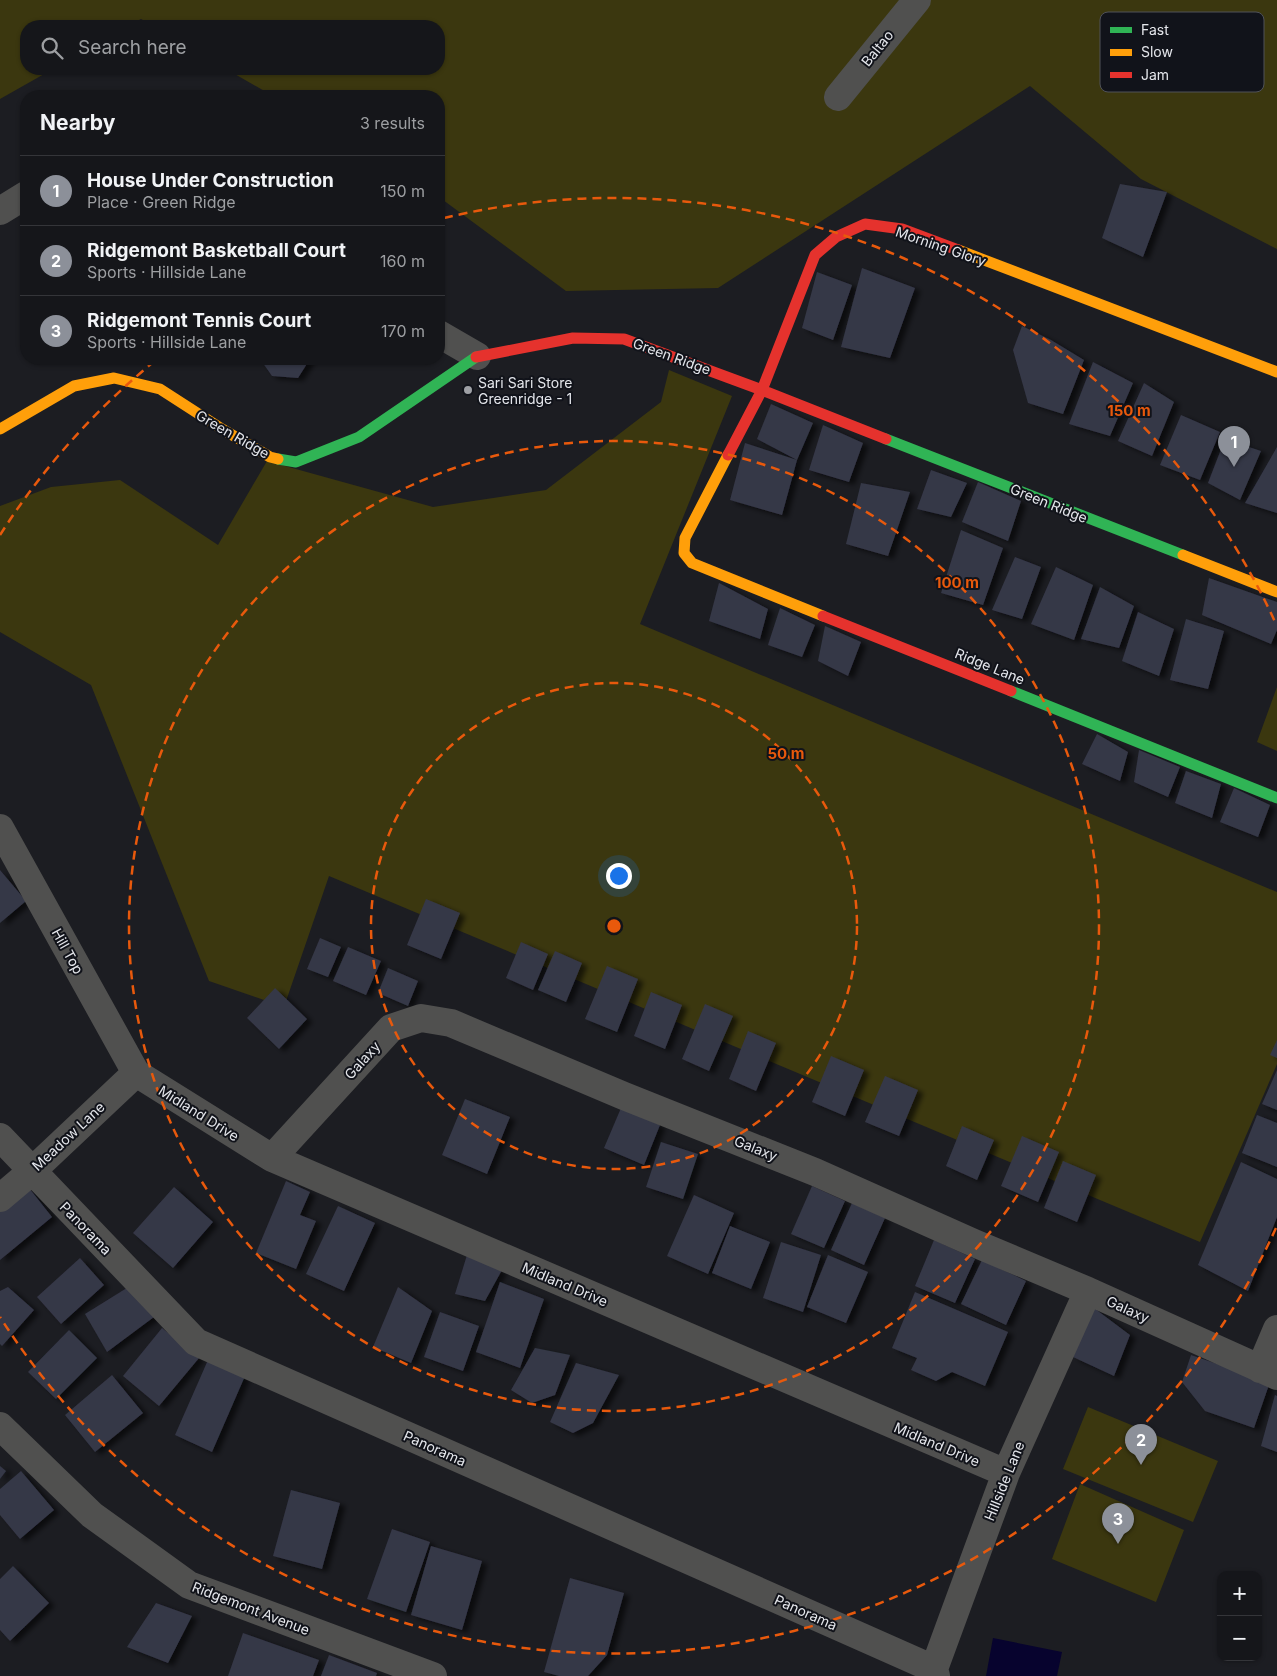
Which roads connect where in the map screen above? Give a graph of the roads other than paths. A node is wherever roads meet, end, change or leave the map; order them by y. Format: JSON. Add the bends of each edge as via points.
{"nodes":[{"id":1,"x":917,"y":0,"type":"edge"},
{"id":2,"x":838,"y":96,"type":"dead end"},
{"id":3,"x":20,"y":199,"type":"edge"},
{"id":4,"x":0,"y":211,"type":"edge"},
{"id":5,"x":445,"y":337,"type":"edge"},
{"id":6,"x":477,"y":356,"type":"junction"},
{"id":7,"x":1277,"y":372,"type":"edge"},
{"id":8,"x":762,"y":390,"type":"junction"},
{"id":9,"x":0,"y":429,"type":"edge"},
{"id":10,"x":692,"y":563,"type":"joint"},
{"id":11,"x":1277,"y":592,"type":"edge"},
{"id":12,"x":1277,"y":798,"type":"edge"},
{"id":13,"x":0,"y":828,"type":"edge"},
{"id":14,"x":136,"y":1073,"type":"junction"},
{"id":15,"x":0,"y":1137,"type":"edge"},
{"id":16,"x":272,"y":1158,"type":"junction"},
{"id":17,"x":32,"y":1170,"type":"junction"},
{"id":18,"x":0,"y":1198,"type":"edge"},
{"id":19,"x":1088,"y":1290,"type":"junction"},
{"id":20,"x":1277,"y":1329,"type":"edge"},
{"id":21,"x":1269,"y":1372,"type":"edge"},
{"id":22,"x":0,"y":1426,"type":"edge"},
{"id":23,"x":1006,"y":1473,"type":"junction"},
{"id":24,"x":935,"y":1672,"type":"edge"},
{"id":25,"x":433,"y":1676,"type":"edge"}],
"edges":[{"from":1,"to":2,"type":"street","name":"Baltao"},
{"from":3,"to":4,"type":"street"},
{"from":5,"to":6,"type":"street"},
{"from":6,"to":8,"type":"street","name":"Green Ridge","via":[[573,338],[624,339]]},
{"from":6,"to":9,"type":"street","name":"Green Ridge","via":[[359,437],[296,462],[270,457],[160,389],[114,378],[74,386]]},
{"from":7,"to":8,"type":"street","name":"Morning Glory","via":[[902,230],[866,224],[836,237],[815,255]]},
{"from":8,"to":10,"type":"street","name":"Morning Glory","via":[[685,538],[684,554]]},
{"from":8,"to":11,"type":"street","name":"Green Ridge"},
{"from":10,"to":12,"type":"street","name":"Ridge Lane"},
{"from":13,"to":14,"type":"street","name":"Hill Top"},
{"from":14,"to":16,"type":"street","name":"Midland Drive"},
{"from":14,"to":17,"type":"street","name":"Meadow Lane"},
{"from":15,"to":17,"type":"street","name":"Panorama"},
{"from":16,"to":19,"type":"street","name":"Galaxy","via":[[391,1028],[421,1018],[451,1023],[815,1172]]},
{"from":16,"to":23,"type":"street","name":"Midland Drive"},
{"from":17,"to":18,"type":"street","name":"Meadow Lane"},
{"from":17,"to":24,"type":"street","name":"Panorama","via":[[196,1342]]},
{"from":19,"to":21,"type":"street","name":"Galaxy"},
{"from":19,"to":23,"type":"street","name":"Hillside Lane"},
{"from":20,"to":21,"type":"street"},
{"from":22,"to":25,"type":"street","name":"Ridgemont Avenue","via":[[92,1514],[190,1585]]},
{"from":23,"to":24,"type":"street","name":"Hillside Lane"}]}
